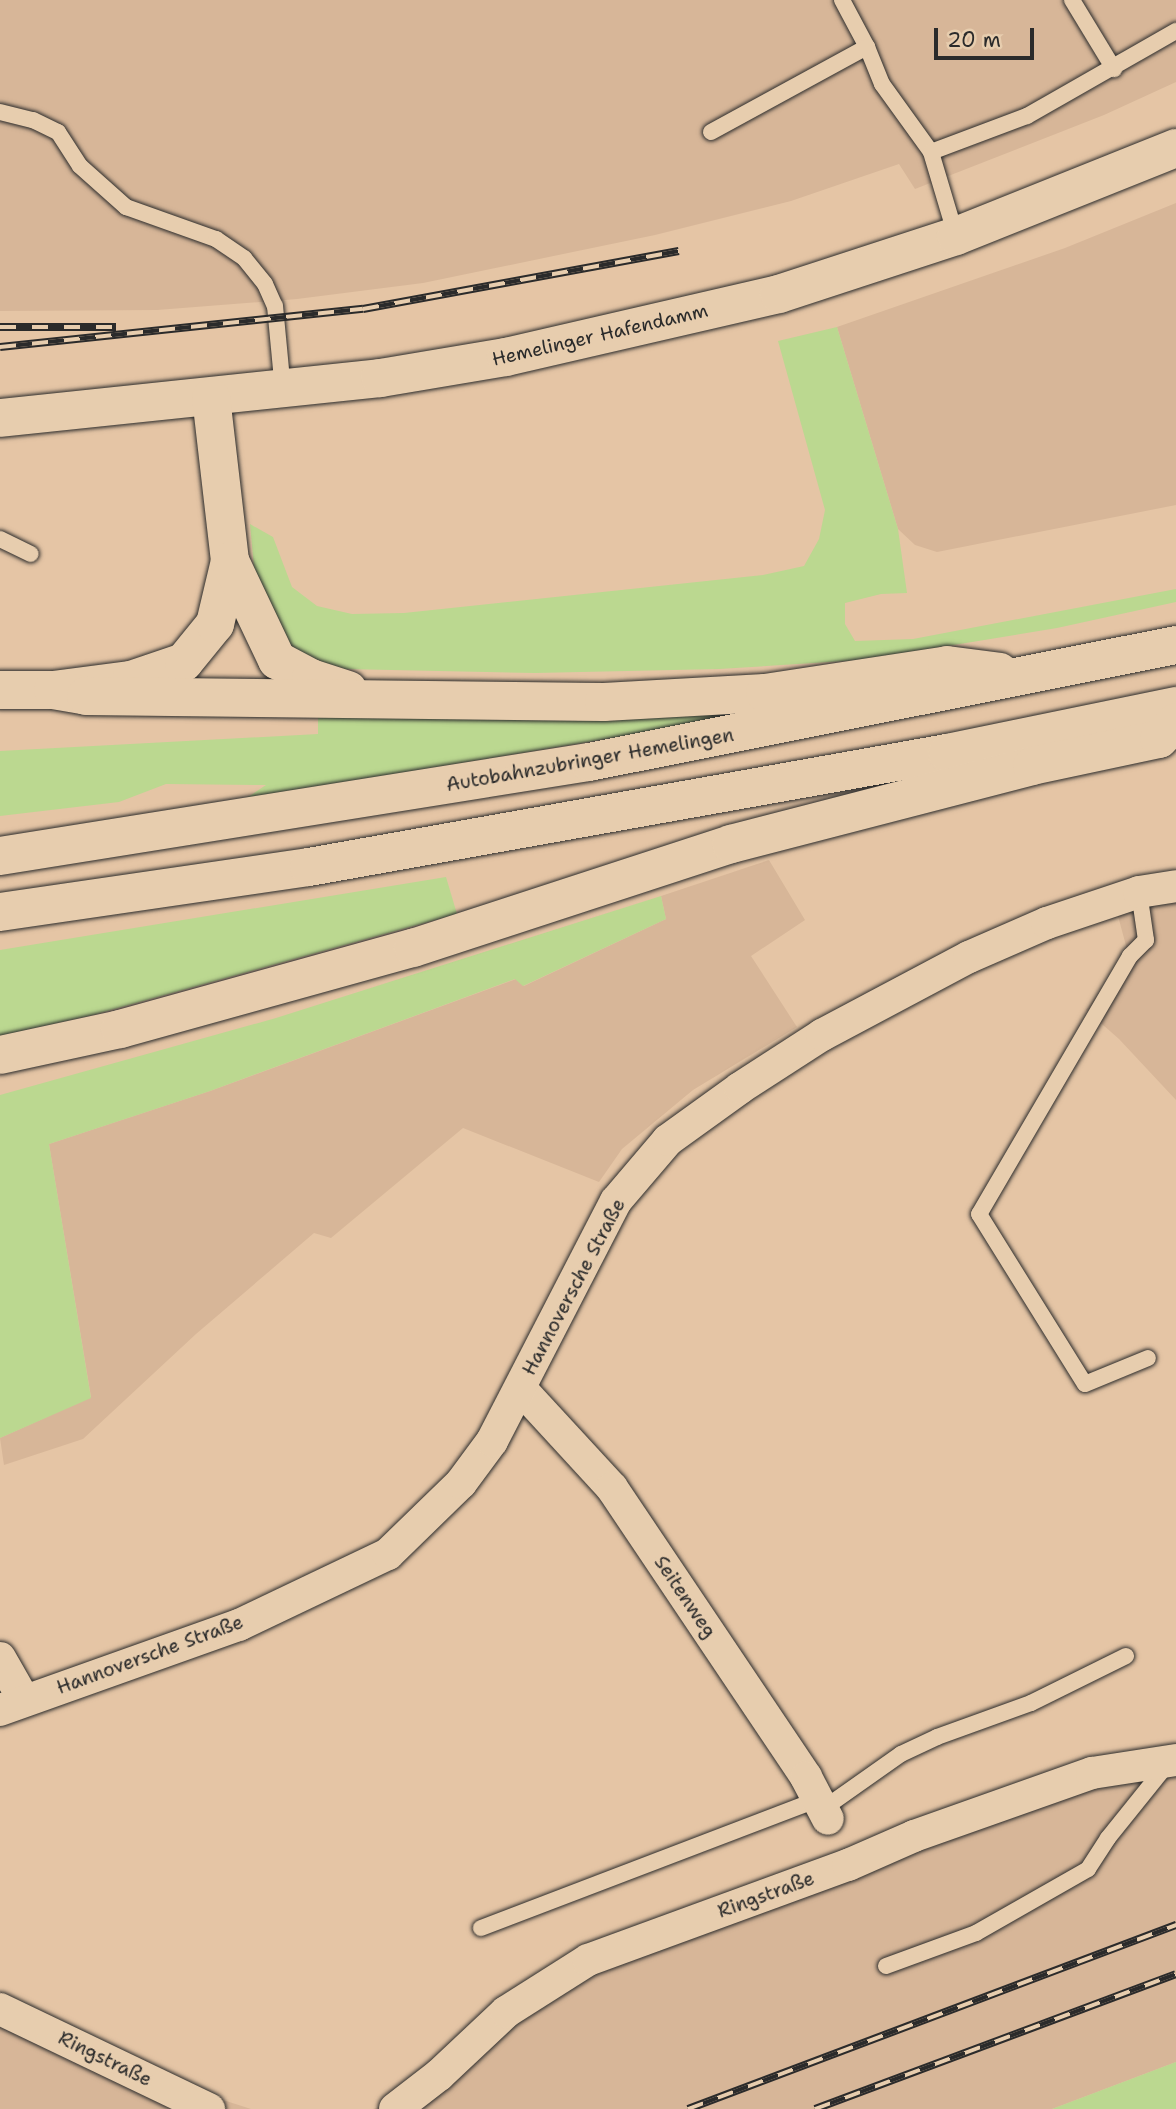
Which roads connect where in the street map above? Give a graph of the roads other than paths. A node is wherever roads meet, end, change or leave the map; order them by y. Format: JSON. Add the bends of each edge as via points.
{"nodes":[{"id":1,"x":842,"y":0,"type":"edge"},
{"id":2,"x":1072,"y":0,"type":"edge"},
{"id":3,"x":1176,"y":31,"type":"edge"},
{"id":4,"x":867,"y":47,"type":"junction"},
{"id":5,"x":1114,"y":69,"type":"junction"},
{"id":6,"x":0,"y":112,"type":"edge"},
{"id":7,"x":710,"y":132,"type":"dead end"},
{"id":8,"x":1176,"y":148,"type":"edge"},
{"id":9,"x":931,"y":152,"type":"junction"},
{"id":10,"x":956,"y":236,"type":"junction"},
{"id":11,"x":284,"y":390,"type":"junction"},
{"id":12,"x":211,"y":398,"type":"junction"},
{"id":13,"x":0,"y":418,"type":"edge"},
{"id":14,"x":0,"y":539,"type":"edge"},
{"id":15,"x":32,"y":554,"type":"dead end"},
{"id":16,"x":230,"y":561,"type":"junction"},
{"id":17,"x":1176,"y":645,"type":"edge"},
{"id":18,"x":1030,"y":677,"type":"junction"},
{"id":19,"x":0,"y":690,"type":"edge"},
{"id":20,"x":53,"y":690,"type":"junction"},
{"id":21,"x":376,"y":699,"type":"junction"},
{"id":22,"x":1176,"y":706,"type":"edge"},
{"id":23,"x":1176,"y":722,"type":"edge"},
{"id":24,"x":0,"y":856,"type":"edge"},
{"id":25,"x":1176,"y":886,"type":"edge"},
{"id":26,"x":1139,"y":892,"type":"junction"},
{"id":27,"x":0,"y":912,"type":"edge"},
{"id":28,"x":0,"y":1055,"type":"edge"},
{"id":29,"x":1148,"y":1358,"type":"dead end"},
{"id":30,"x":521,"y":1389,"type":"junction"},
{"id":31,"x":1126,"y":1656,"type":"dead end"},
{"id":32,"x":0,"y":1658,"type":"edge"},
{"id":33,"x":12,"y":1705,"type":"edge"},
{"id":34,"x":1172,"y":1761,"type":"edge"},
{"id":35,"x":823,"y":1809,"type":"junction"},
{"id":36,"x":481,"y":1928,"type":"dead end"},
{"id":37,"x":886,"y":1966,"type":"dead end"},
{"id":38,"x":0,"y":2009,"type":"edge"},
{"id":39,"x":209,"y":2109,"type":"edge"},
{"id":40,"x":395,"y":2109,"type":"edge"}],
"edges":[{"from":1,"to":4,"type":"lane"},
{"from":2,"to":5,"type":"lane"},
{"from":3,"to":5,"type":"lane"},
{"from":4,"to":7,"type":"lane"},
{"from":4,"to":9,"type":"lane","via":[[882,84]]},
{"from":5,"to":9,"type":"lane","via":[[1027,116]]},
{"from":6,"to":11,"type":"lane","via":[[58,132],[80,166],[127,207],[216,239],[244,258],[265,284],[275,306]]},
{"from":8,"to":10,"type":"main road","name":"Hemelinger Hafendamm"},
{"from":9,"to":10,"type":"lane"},
{"from":10,"to":11,"type":"main road","name":"Hemelinger Hafendamm","via":[[779,294],[532,351]]},
{"from":11,"to":12,"type":"main road","name":"Hemelinger Hafendamm"},
{"from":12,"to":13,"type":"main road","name":"Hemelinger Hafendamm"},
{"from":12,"to":16,"type":"main road"},
{"from":14,"to":15,"type":"lane"},
{"from":16,"to":20,"type":"main road","via":[[215,624],[184,662],[131,680]]},
{"from":16,"to":21,"type":"main road","via":[[276,660],[311,678]]},
{"from":17,"to":18,"type":"main road","name":"Autobahnzubringer Hemelingen"},
{"from":18,"to":21,"type":"main road","via":[[947,665],[738,695],[604,702]]},
{"from":18,"to":24,"type":"main road","name":"Autobahnzubringer Hemelingen","via":[[589,762]]},
{"from":19,"to":20,"type":"main road"},
{"from":20,"to":21,"type":"main road","via":[[86,696]]},
{"from":22,"to":27,"type":"main road","via":[[947,753],[309,867]]},
{"from":23,"to":28,"type":"main road","via":[[1158,739],[1032,766],[731,845],[413,948],[120,1029]]},
{"from":25,"to":26,"type":"street","name":"Hannoversche Straße"},
{"from":26,"to":29,"type":"lane","via":[[1146,940],[1130,956],[979,1214],[1085,1384]]},
{"from":26,"to":30,"type":"street","name":"Hannoversche Straße","via":[[1047,923],[968,957],[822,1035],[668,1140],[616,1201]]},
{"from":30,"to":33,"type":"street","name":"Hannoversche Straße","via":[[492,1441],[461,1483],[388,1554],[239,1625]]},
{"from":30,"to":35,"type":"street","name":"Seitenweg","via":[[612,1488]]},
{"from":31,"to":35,"type":"lane","via":[[1031,1703],[901,1754]]},
{"from":32,"to":33,"type":"street"},
{"from":34,"to":37,"type":"lane","via":[[1088,1869],[976,1933]]},
{"from":34,"to":40,"type":"street","name":"Ringstraße","via":[[1092,1773],[587,1960],[506,2012]]},
{"from":35,"to":36,"type":"lane"},
{"from":38,"to":39,"type":"street","name":"Ringstraße"}]}
